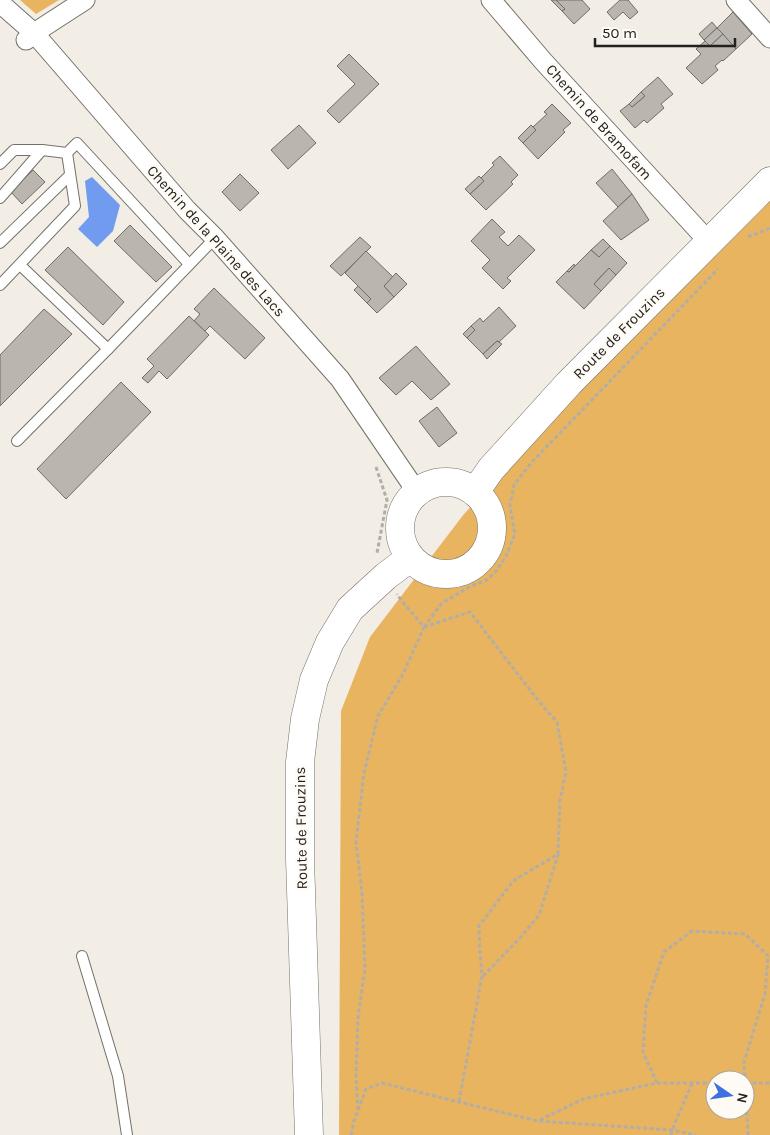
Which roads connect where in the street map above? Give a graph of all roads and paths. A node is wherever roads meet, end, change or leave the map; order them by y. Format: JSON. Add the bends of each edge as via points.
{"nodes":[{"id":1,"x":85,"y":0,"type":"edge"},
{"id":2,"x":491,"y":0,"type":"edge"},
{"id":3,"x":736,"y":0,"type":"edge"},
{"id":4,"x":0,"y":2,"type":"edge"},
{"id":5,"x":30,"y":37,"type":"junction"},
{"id":6,"x":770,"y":38,"type":"edge"},
{"id":7,"x":42,"y":150,"type":"junction"},
{"id":8,"x":67,"y":152,"type":"junction"},
{"id":9,"x":0,"y":164,"type":"edge"},
{"id":10,"x":70,"y":175,"type":"junction"},
{"id":11,"x":770,"y":181,"type":"edge"},
{"id":12,"x":0,"y":198,"type":"edge"},
{"id":13,"x":770,"y":228,"type":"edge"},
{"id":14,"x":748,"y":237,"type":"dead end"},
{"id":15,"x":215,"y":238,"type":"junction"},
{"id":16,"x":0,"y":243,"type":"edge"},
{"id":17,"x":715,"y":254,"type":"junction"},
{"id":18,"x":189,"y":264,"type":"junction"},
{"id":19,"x":20,"y":265,"type":"junction"},
{"id":20,"x":0,"y":285,"type":"edge"},
{"id":21,"x":108,"y":349,"type":"junction"},
{"id":22,"x":17,"y":441,"type":"dead end"},
{"id":23,"x":375,"y":464,"type":"dead end"},
{"id":24,"x":417,"y":492,"type":"junction"},
{"id":25,"x":476,"y":492,"type":"junction"},
{"id":26,"x":410,"y":558,"type":"junction"},
{"id":27,"x":386,"y":576,"type":"junction"},
{"id":28,"x":424,"y":627,"type":"junction"},
{"id":29,"x":558,"y":854,"type":"junction"},
{"id":30,"x":82,"y":956,"type":"dead end"},
{"id":31,"x":482,"y":976,"type":"junction"},
{"id":32,"x":744,"y":1070,"type":"edge"},
{"id":33,"x":657,"y":1083,"type":"junction"},
{"id":34,"x":692,"y":1083,"type":"junction"},
{"id":35,"x":705,"y":1083,"type":"edge"},
{"id":36,"x":755,"y":1083,"type":"edge"},
{"id":37,"x":770,"y":1083,"type":"edge"},
{"id":38,"x":459,"y":1102,"type":"junction"},
{"id":39,"x":358,"y":1110,"type":"junction"},
{"id":40,"x":747,"y":1120,"type":"edge"},
{"id":41,"x":538,"y":1121,"type":"junction"},
{"id":42,"x":672,"y":1130,"type":"junction"},
{"id":43,"x":127,"y":1135,"type":"edge"},
{"id":44,"x":308,"y":1135,"type":"edge"},
{"id":45,"x":351,"y":1135,"type":"edge"},
{"id":46,"x":671,"y":1135,"type":"edge"},
{"id":47,"x":696,"y":1135,"type":"edge"},
{"id":48,"x":748,"y":1135,"type":"edge"}],
"edges":[{"from":1,"to":5,"type":"street"},
{"from":2,"to":17,"type":"street","name":"Chemin de Bramofam"},
{"from":3,"to":6,"type":"street"},
{"from":4,"to":5,"type":"street","name":"Chemin de la Plaine des Lacs"},
{"from":5,"to":15,"type":"street","name":"Chemin de la Plaine des Lacs"},
{"from":7,"to":8,"type":"lane"},
{"from":7,"to":9,"type":"lane","via":[[14,150]]},
{"from":7,"to":12,"type":"lane"},
{"from":8,"to":10,"type":"lane"},
{"from":8,"to":18,"type":"lane","via":[[77,143]]},
{"from":10,"to":16,"type":"lane"},
{"from":10,"to":19,"type":"lane","via":[[75,206]]},
{"from":11,"to":17,"type":"main road","name":"Route de Frouzins"},
{"from":13,"to":14,"type":"path"},
{"from":15,"to":18,"type":"lane"},
{"from":15,"to":24,"type":"street","name":"Chemin de la Plaine des Lacs","via":[[340,379]]},
{"from":17,"to":25,"type":"main road","name":"Route de Frouzins","via":[[569,384],[491,469]]},
{"from":17,"to":28,"type":"path","via":[[514,485],[510,506],[515,534],[497,570],[486,580],[441,604]]},
{"from":18,"to":21,"type":"lane"},
{"from":19,"to":20,"type":"lane"},
{"from":19,"to":21,"type":"lane"},
{"from":21,"to":22,"type":"lane"},
{"from":23,"to":27,"type":"path","via":[[387,500],[377,553]]},
{"from":24,"to":25,"type":"main road","via":[[430,484],[446,482],[462,484]]},
{"from":24,"to":26,"type":"main road","via":[[404,509],[399,530],[402,545]]},
{"from":25,"to":26,"type":"main road","via":[[492,518],[488,549],[479,562],[451,575],[421,568]]},
{"from":26,"to":27,"type":"main road","name":"Route de Frouzins"},
{"from":27,"to":28,"type":"path"},
{"from":27,"to":44,"type":"main road","name":"Route de Frouzins","via":[[350,609],[330,642],[314,680],[305,720],[300,762],[300,859]]},
{"from":28,"to":29,"type":"path","via":[[470,612],[557,722],[566,772],[560,800]]},
{"from":28,"to":39,"type":"path","via":[[403,674],[378,716],[364,773],[356,842],[365,968],[358,1018]]},
{"from":29,"to":31,"type":"path","via":[[539,915]]},
{"from":29,"to":31,"type":"path","via":[[513,881],[479,926]]},
{"from":30,"to":43,"type":"lane","via":[[118,1076]]},
{"from":31,"to":38,"type":"path"},
{"from":32,"to":33,"type":"path","via":[[765,994],[768,956],[745,934],[692,931],[664,952],[646,1005],[643,1052]]},
{"from":33,"to":34,"type":"path"},
{"from":33,"to":41,"type":"path","via":[[583,1100]]},
{"from":34,"to":35,"type":"path"},
{"from":34,"to":42,"type":"path"},
{"from":36,"to":37,"type":"path"},
{"from":38,"to":39,"type":"path","via":[[382,1083],[366,1089]]},
{"from":38,"to":41,"type":"path"},
{"from":39,"to":45,"type":"path"},
{"from":40,"to":48,"type":"path"},
{"from":41,"to":42,"type":"path"},
{"from":42,"to":46,"type":"path"},
{"from":42,"to":47,"type":"path"}]}
